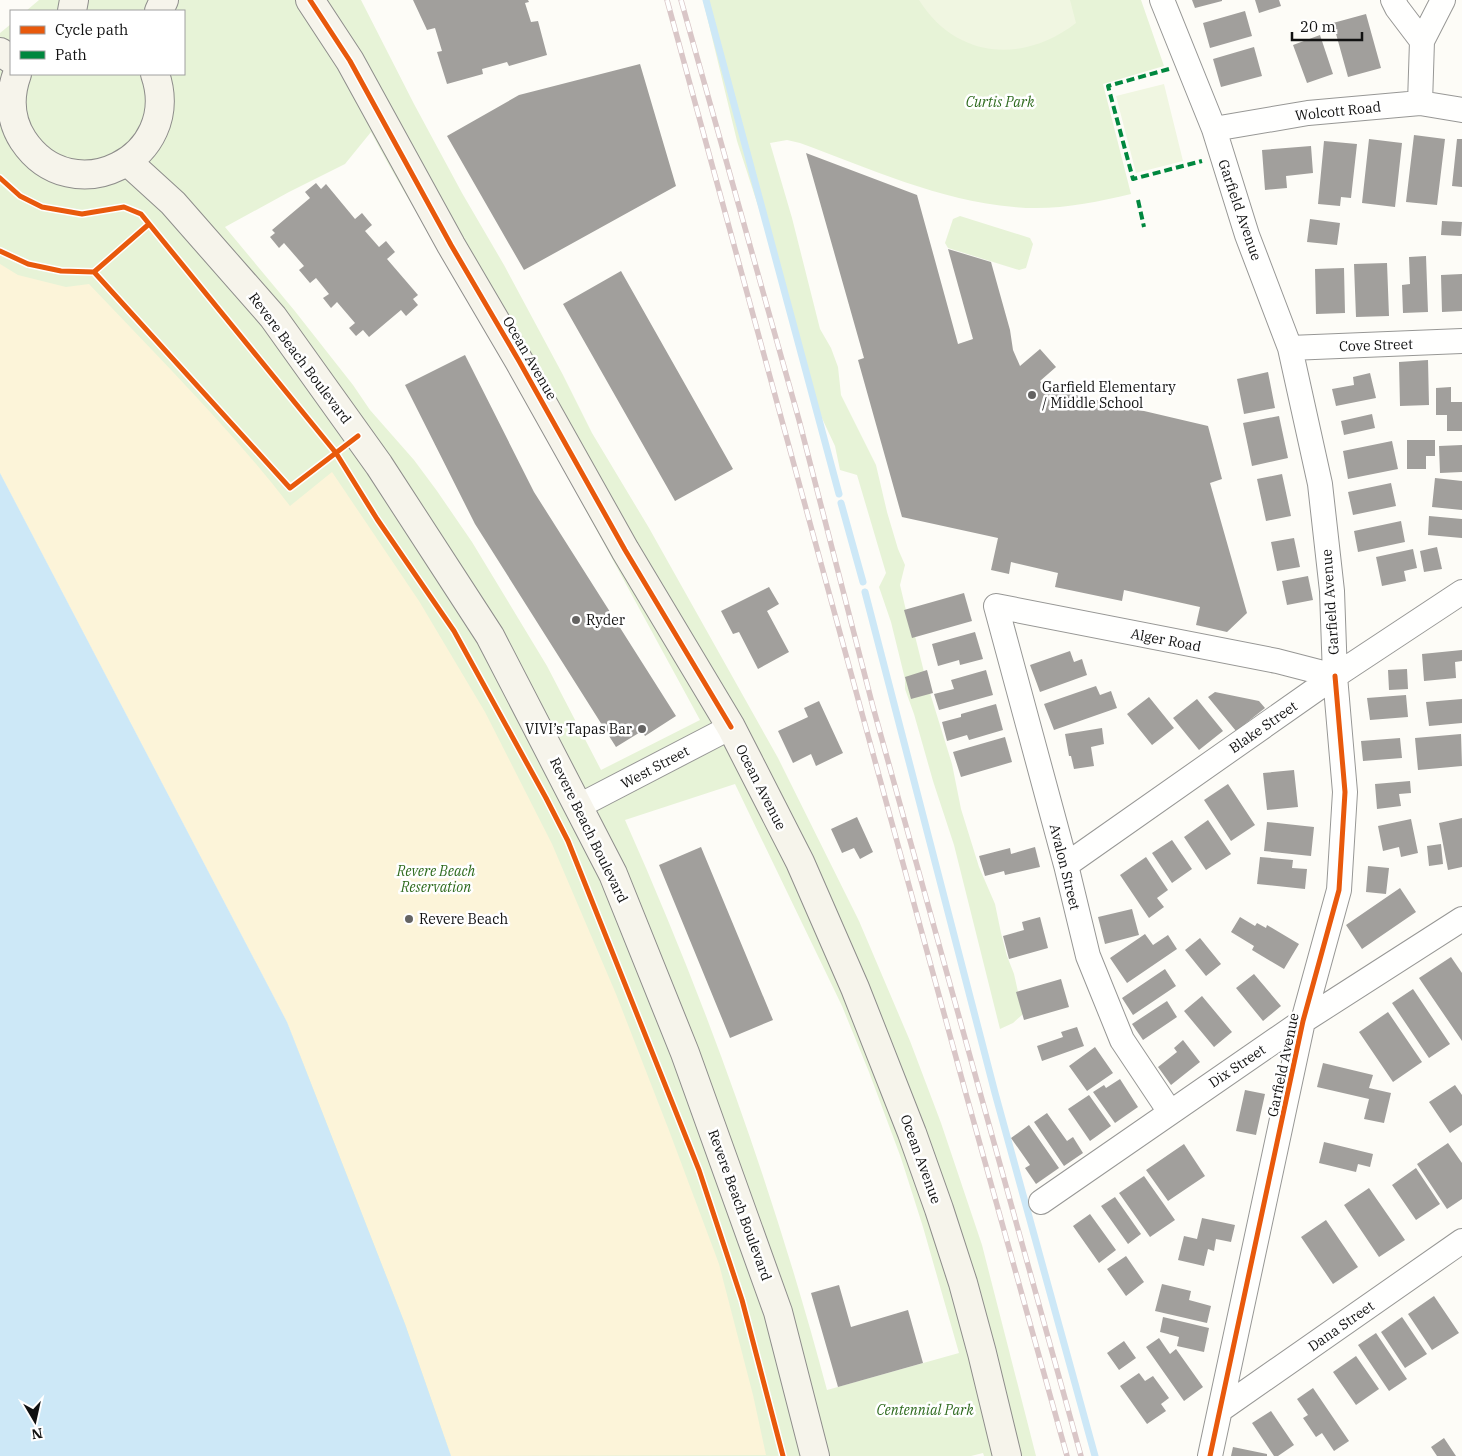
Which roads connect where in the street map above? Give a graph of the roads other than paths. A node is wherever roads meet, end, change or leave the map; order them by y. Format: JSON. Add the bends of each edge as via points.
{"nodes":[{"id":1,"x":310,"y":0,"type":"edge"},
{"id":2,"x":330,"y":0,"type":"edge"},
{"id":3,"x":1162,"y":0,"type":"edge"},
{"id":4,"x":1393,"y":0,"type":"edge"},
{"id":5,"x":1443,"y":0,"type":"edge"},
{"id":6,"x":1422,"y":41,"type":"junction"},
{"id":7,"x":350,"y":60,"type":"junction"},
{"id":8,"x":17,"y":75,"type":"edge"},
{"id":9,"x":155,"y":75,"type":"edge"},
{"id":10,"x":1420,"y":103,"type":"junction"},
{"id":11,"x":1462,"y":110,"type":"edge"},
{"id":12,"x":1214,"y":129,"type":"junction"},
{"id":13,"x":128,"y":162,"type":"junction"},
{"id":14,"x":1462,"y":342,"type":"edge"},
{"id":15,"x":1290,"y":348,"type":"junction"},
{"id":16,"x":1462,"y":592,"type":"edge"},
{"id":17,"x":996,"y":606,"type":"joint"},
{"id":18,"x":1335,"y":676,"type":"junction"},
{"id":19,"x":731,"y":728,"type":"junction"},
{"id":20,"x":579,"y":806,"type":"junction"},
{"id":21,"x":1066,"y":865,"type":"junction"},
{"id":22,"x":1462,"y":919,"type":"edge"},
{"id":23,"x":1303,"y":1021,"type":"junction"},
{"id":24,"x":1170,"y":1112,"type":"junction"},
{"id":25,"x":1041,"y":1202,"type":"dead end"},
{"id":26,"x":1462,"y":1241,"type":"edge"},
{"id":27,"x":1220,"y":1410,"type":"junction"},
{"id":28,"x":815,"y":1456,"type":"edge"},
{"id":29,"x":1007,"y":1456,"type":"edge"},
{"id":30,"x":1210,"y":1456,"type":"edge"}],
"edges":[{"from":1,"to":7,"type":"main road","name":"Ocean Avenue"},
{"from":2,"to":7,"type":"main road","name":"Ocean Avenue"},
{"from":3,"to":12,"type":"street","name":"Garfield Avenue"},
{"from":4,"to":6,"type":"street"},
{"from":5,"to":6,"type":"street"},
{"from":6,"to":10,"type":"street"},
{"from":7,"to":19,"type":"main road","name":"Ocean Avenue","via":[[451,245]]},
{"from":8,"to":13,"type":"main road","via":[[12,86],[13,115],[18,132],[28,148],[42,160],[59,170],[77,174],[93,174]]},
{"from":9,"to":13,"type":"main road","via":[[160,95],[156,126],[141,150]]},
{"from":10,"to":11,"type":"street","name":"Wolcott Road"},
{"from":10,"to":12,"type":"street","name":"Wolcott Road","via":[[1308,112]]},
{"from":12,"to":15,"type":"street","name":"Garfield Avenue","via":[[1247,235]]},
{"from":13,"to":20,"type":"main road","name":"Revere Beach Boulevard","via":[[173,203],[273,317],[379,465],[490,636]]},
{"from":14,"to":15,"type":"street","name":"Cove Street"},
{"from":15,"to":18,"type":"street","name":"Garfield Avenue","via":[[1320,484],[1332,591]]},
{"from":16,"to":18,"type":"street","name":"Blake Street"},
{"from":17,"to":18,"type":"street","name":"Alger Road"},
{"from":17,"to":21,"type":"street","name":"Avalon Street"},
{"from":18,"to":21,"type":"street","name":"Blake Street"},
{"from":18,"to":23,"type":"street","name":"Garfield Avenue","via":[[1345,792],[1339,890]]},
{"from":19,"to":20,"type":"street","name":"West Street"},
{"from":19,"to":29,"type":"main road","name":"Ocean Avenue","via":[[800,862],[855,988],[912,1133],[963,1283]]},
{"from":20,"to":28,"type":"main road","name":"Revere Beach Boulevard","via":[[613,874],[685,1053],[767,1278],[792,1359]]},
{"from":21,"to":24,"type":"street","name":"Avalon Street","via":[[1088,956],[1122,1040]]},
{"from":22,"to":23,"type":"street","name":"Dix Street"},
{"from":23,"to":24,"type":"street","name":"Dix Street"},
{"from":23,"to":27,"type":"street","name":"Garfield Avenue"},
{"from":24,"to":25,"type":"street","name":"Dix Street"},
{"from":26,"to":27,"type":"street","name":"Dana Street"},
{"from":27,"to":30,"type":"street","name":"Garfield Avenue"}]}
